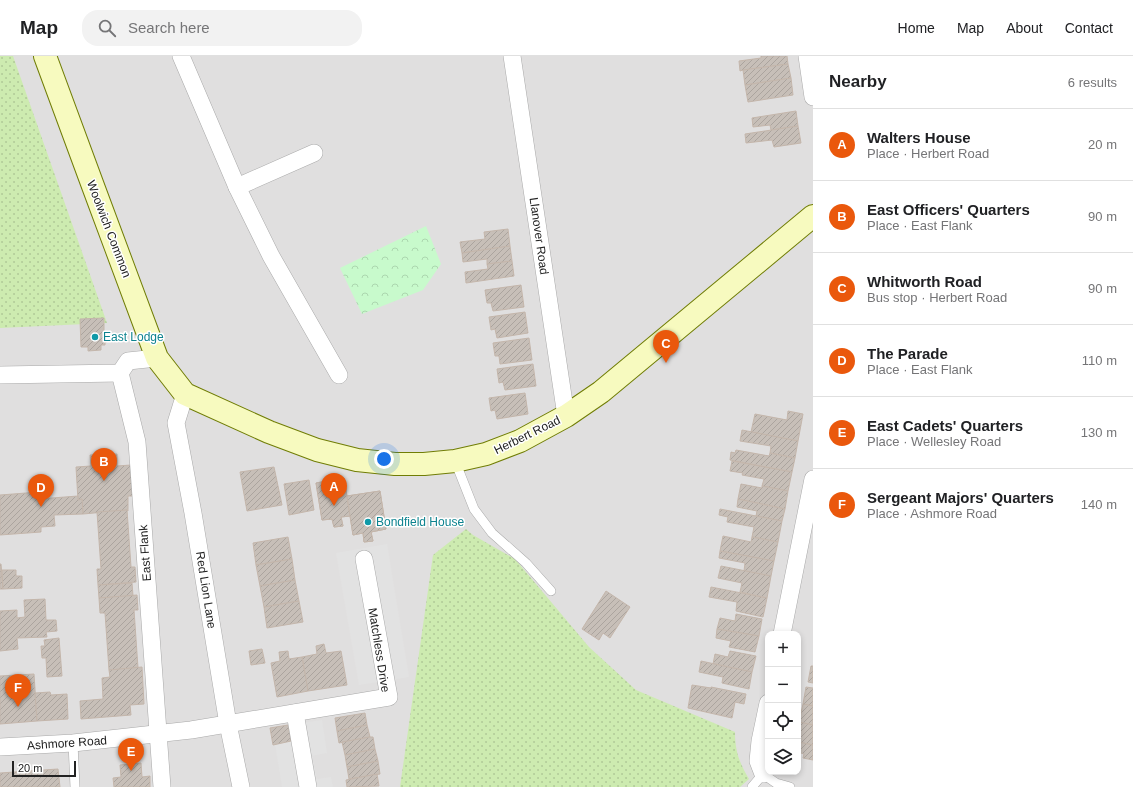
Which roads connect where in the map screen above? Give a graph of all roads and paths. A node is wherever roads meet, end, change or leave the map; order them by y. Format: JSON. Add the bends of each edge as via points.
{"nodes":[{"id":1,"x":45,"y":56,"type":"edge"},
{"id":2,"x":181,"y":56,"type":"edge"},
{"id":3,"x":512,"y":56,"type":"edge"},
{"id":4,"x":809,"y":65,"type":"edge"},
{"id":5,"x":813,"y":97,"type":"edge"},
{"id":6,"x":314,"y":153,"type":"dead end"},
{"id":7,"x":238,"y":187,"type":"junction"},
{"id":8,"x":813,"y":216,"type":"edge"},
{"id":9,"x":158,"y":358,"type":"junction"},
{"id":10,"x":120,"y":373,"type":"junction"},
{"id":11,"x":0,"y":375,"type":"edge"},
{"id":12,"x":339,"y":375,"type":"dead end"},
{"id":13,"x":185,"y":394,"type":"junction"},
{"id":14,"x":566,"y":416,"type":"junction"},
{"id":15,"x":455,"y":461,"type":"junction"},
{"id":16,"x":813,"y":479,"type":"edge"},
{"id":17,"x":364,"y":559,"type":"dead end"},
{"id":18,"x":551,"y":591,"type":"dead end"},
{"id":19,"x":783,"y":631,"type":"edge"},
{"id":20,"x":295,"y":713,"type":"junction"},
{"id":21,"x":765,"y":717,"type":"edge"},
{"id":22,"x":228,"y":724,"type":"junction"},
{"id":23,"x":158,"y":735,"type":"junction"},
{"id":24,"x":73,"y":743,"type":"junction"},
{"id":25,"x":0,"y":747,"type":"edge"},
{"id":26,"x":758,"y":781,"type":"edge"},
{"id":27,"x":75,"y":787,"type":"edge"},
{"id":28,"x":162,"y":787,"type":"edge"},
{"id":29,"x":241,"y":787,"type":"edge"},
{"id":30,"x":308,"y":787,"type":"edge"},
{"id":31,"x":790,"y":787,"type":"edge"}],
"edges":[{"from":1,"to":9,"type":"street","name":"Woolwich Common"},
{"from":2,"to":7,"type":"street"},
{"from":3,"to":14,"type":"street","name":"Llanover Road"},
{"from":4,"to":5,"type":"street"},
{"from":6,"to":7,"type":"street"},
{"from":7,"to":12,"type":"street","via":[[271,256]]},
{"from":8,"to":14,"type":"street","name":"Herbert Road","via":[[601,392]]},
{"from":9,"to":10,"type":"street","via":[[128,361]]},
{"from":9,"to":13,"type":"street","name":"Woolwich Common"},
{"from":10,"to":11,"type":"street"},
{"from":10,"to":23,"type":"street","name":"East Flank","via":[[137,442]]},
{"from":13,"to":15,"type":"street","name":"Herbert Road","via":[[268,432],[317,450],[357,460],[395,464]]},
{"from":13,"to":22,"type":"street","name":"Red Lion Lane","via":[[176,423]]},
{"from":14,"to":15,"type":"street","name":"Herbert Road","via":[[520,441],[486,454]]},
{"from":15,"to":18,"type":"lane","via":[[474,509],[492,533],[526,563]]},
{"from":16,"to":19,"type":"street"},
{"from":17,"to":20,"type":"street","name":"Matchless Drive","via":[[389,697]]},
{"from":20,"to":22,"type":"street","name":"Matchless Drive"},
{"from":20,"to":30,"type":"street"},
{"from":21,"to":26,"type":"street","via":[[760,741]]},
{"from":22,"to":23,"type":"street","name":"Ashmore Road"},
{"from":22,"to":29,"type":"street","name":"Red Lion Lane"},
{"from":23,"to":24,"type":"street","name":"Ashmore Road"},
{"from":23,"to":28,"type":"street","name":"East Flank"},
{"from":24,"to":25,"type":"street","name":"Ashmore Road"},
{"from":24,"to":27,"type":"lane"},
{"from":26,"to":31,"type":"lane"}]}
